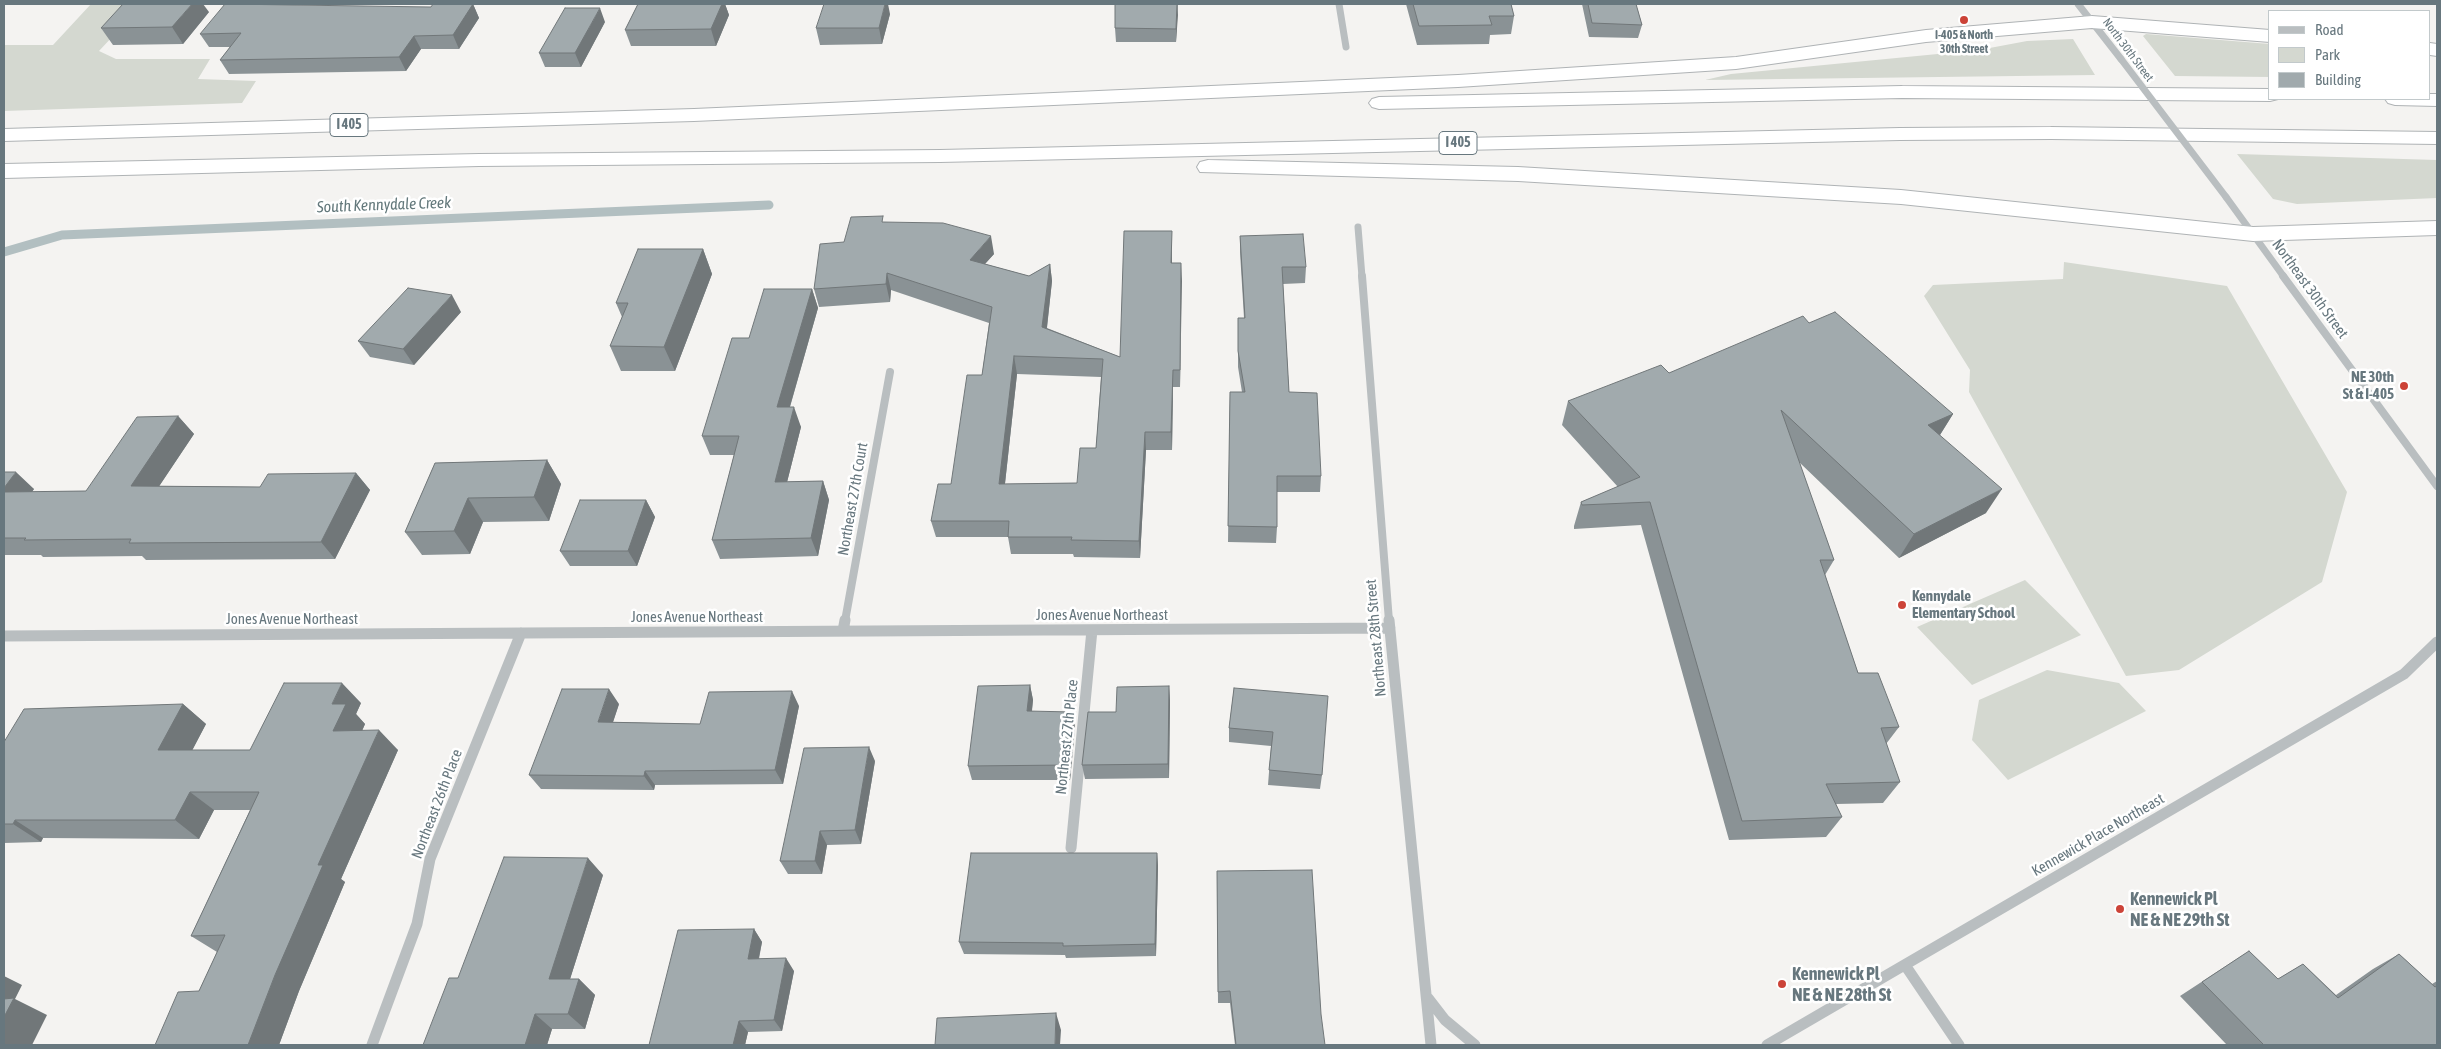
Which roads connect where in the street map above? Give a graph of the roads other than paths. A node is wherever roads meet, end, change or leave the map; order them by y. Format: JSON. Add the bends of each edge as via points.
{"nodes":[{"id":1,"x":1339,"y":4,"type":"edge"},
{"id":2,"x":2078,"y":4,"type":"edge"},
{"id":3,"x":2092,"y":22,"type":"junction"},
{"id":4,"x":2268,"y":36,"type":"edge"},
{"id":5,"x":1346,"y":47,"type":"dead end"},
{"id":6,"x":2121,"y":59,"type":"joint"},
{"id":7,"x":2268,"y":95,"type":"edge"},
{"id":8,"x":2159,"y":110,"type":"joint"},
{"id":9,"x":694,"y":115,"type":"junction"},
{"id":10,"x":4,"y":135,"type":"edge"},
{"id":11,"x":2437,"y":138,"type":"edge"},
{"id":12,"x":479,"y":160,"type":"junction"},
{"id":13,"x":4,"y":171,"type":"edge"},
{"id":14,"x":1358,"y":227,"type":"dead end"},
{"id":15,"x":2437,"y":228,"type":"edge"},
{"id":16,"x":2253,"y":234,"type":"junction"},
{"id":17,"x":890,"y":372,"type":"dead end"},
{"id":18,"x":2437,"y":486,"type":"edge"},
{"id":19,"x":1390,"y":628,"type":"junction"},
{"id":20,"x":1092,"y":630,"type":"junction"},
{"id":21,"x":843,"y":631,"type":"junction"},
{"id":22,"x":521,"y":633,"type":"junction"},
{"id":23,"x":4,"y":636,"type":"edge"},
{"id":24,"x":2437,"y":642,"type":"edge"},
{"id":25,"x":1071,"y":848,"type":"dead end"},
{"id":26,"x":1905,"y":965,"type":"junction"},
{"id":27,"x":1427,"y":996,"type":"junction"},
{"id":28,"x":372,"y":1045,"type":"edge"},
{"id":29,"x":1432,"y":1045,"type":"edge"},
{"id":30,"x":1475,"y":1045,"type":"edge"},
{"id":31,"x":1767,"y":1045,"type":"edge"},
{"id":32,"x":1959,"y":1045,"type":"edge"}],
"edges":[{"from":1,"to":5,"type":"street"},
{"from":2,"to":3,"type":"street","name":"North 30th Street"},
{"from":3,"to":4,"type":"highway"},
{"from":3,"to":6,"type":"street","name":"North 30th Street"},
{"from":3,"to":9,"type":"highway","via":[[1926,36],[1723,64],[1458,81]]},
{"from":6,"to":8,"type":"street","name":"North 30th Street","bridge":true},
{"from":7,"to":9,"type":"highway","number":"I 405","via":[[1902,92]]},
{"from":8,"to":16,"type":"street","name":"Northeast 30th Street","bridge":true},
{"from":9,"to":10,"type":"highway","number":"I 405"},
{"from":11,"to":12,"type":"highway","number":"I 405","via":[[2283,134],[1919,134],[950,156]]},
{"from":12,"to":13,"type":"highway","number":"I 405"},
{"from":12,"to":16,"type":"highway","via":[[1518,174],[1901,197]]},
{"from":14,"to":19,"type":"street","name":"Northeast 28th Street"},
{"from":15,"to":16,"type":"highway"},
{"from":16,"to":18,"type":"street","name":"Northeast 30th Street"},
{"from":17,"to":21,"type":"street","name":"Northeast 27th Court"},
{"from":19,"to":20,"type":"street","name":"Jones Avenue Northeast"},
{"from":19,"to":27,"type":"street","name":"Northeast 28th Street"},
{"from":20,"to":21,"type":"street","name":"Jones Avenue Northeast"},
{"from":20,"to":25,"type":"street","name":"Northeast 27th Place"},
{"from":21,"to":22,"type":"street","name":"Jones Avenue Northeast"},
{"from":22,"to":23,"type":"street","name":"Jones Avenue Northeast"},
{"from":22,"to":28,"type":"street","name":"Northeast 26th Place","via":[[430,859],[417,924]]},
{"from":24,"to":26,"type":"street","name":"Kennewick Place Northeast","via":[[2404,674]]},
{"from":26,"to":31,"type":"street","name":"Kennewick Place Northeast"},
{"from":26,"to":32,"type":"street"},
{"from":27,"to":29,"type":"street","name":"Northeast 28th Street"},
{"from":27,"to":30,"type":"street","via":[[1445,1020]]}]}
